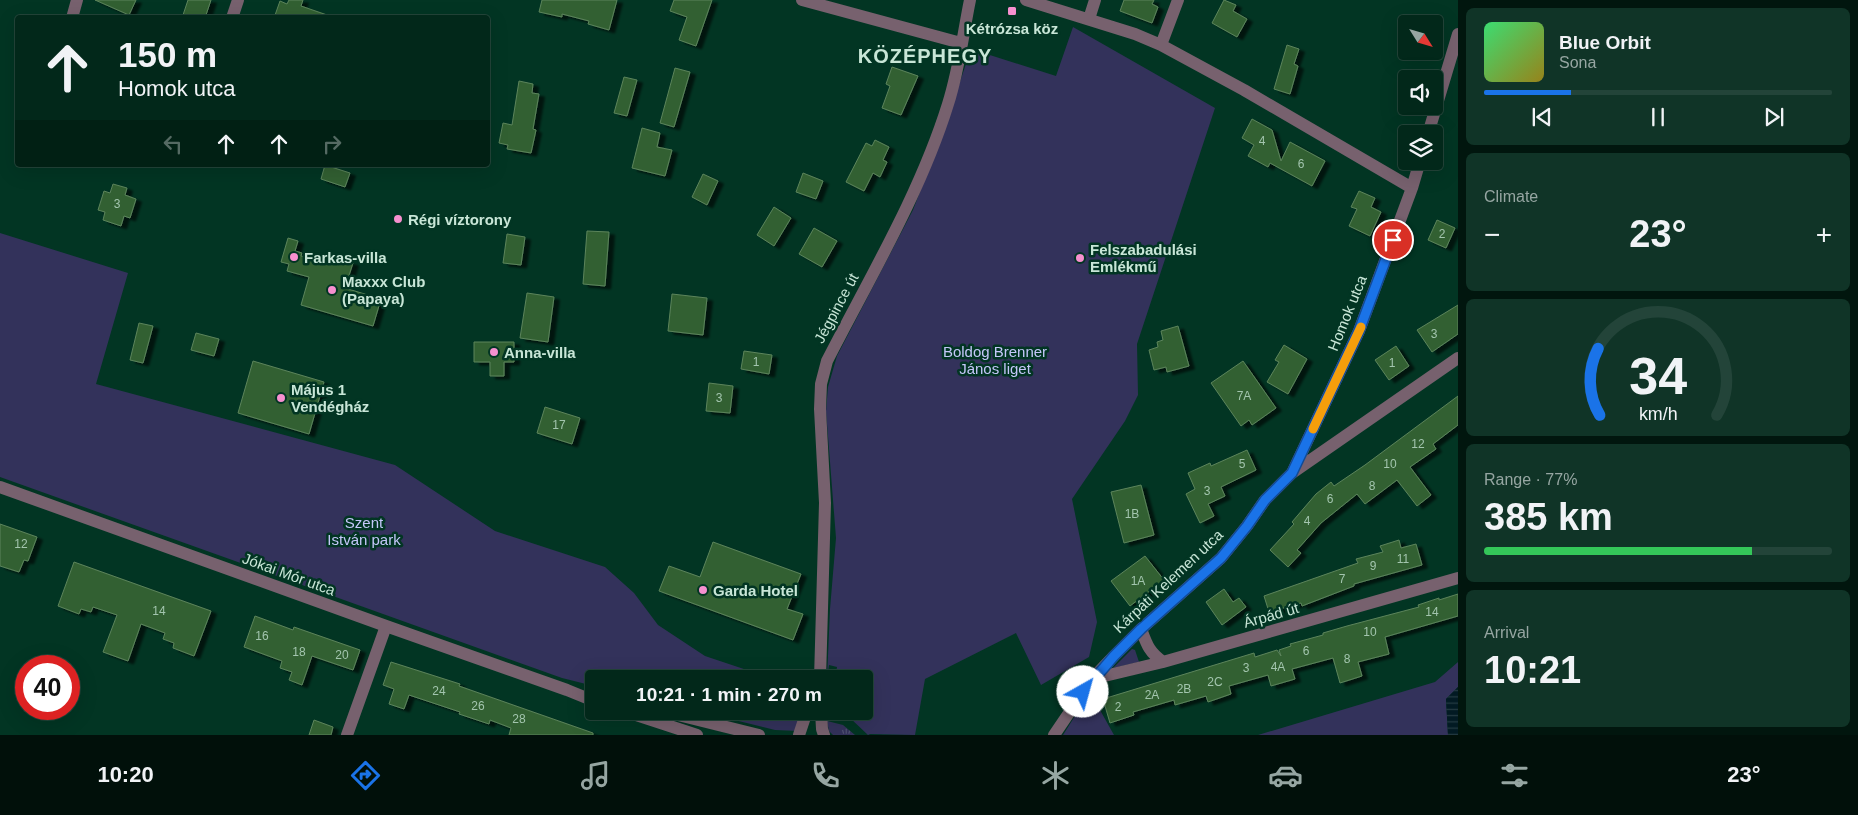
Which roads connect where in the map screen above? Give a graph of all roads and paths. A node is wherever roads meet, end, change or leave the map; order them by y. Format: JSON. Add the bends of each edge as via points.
{"nodes":[{"id":1,"x":77,"y":0,"type":"edge"},
{"id":2,"x":238,"y":0,"type":"edge"},
{"id":3,"x":802,"y":0,"type":"edge"},
{"id":4,"x":970,"y":0,"type":"edge"},
{"id":5,"x":1026,"y":0,"type":"edge"},
{"id":6,"x":1096,"y":0,"type":"edge"},
{"id":7,"x":1178,"y":0,"type":"edge"},
{"id":8,"x":73,"y":15,"type":"edge"},
{"id":9,"x":233,"y":15,"type":"edge"},
{"id":10,"x":1089,"y":19,"type":"junction"},
{"id":11,"x":1458,"y":34,"type":"edge"},
{"id":12,"x":962,"y":43,"type":"junction"},
{"id":13,"x":1161,"y":44,"type":"junction"},
{"id":14,"x":1431,"y":125,"type":"edge"},
{"id":15,"x":1417,"y":170,"type":"edge"},
{"id":16,"x":1412,"y":188,"type":"junction"},
{"id":17,"x":1458,"y":358,"type":"edge"},
{"id":18,"x":1292,"y":473,"type":"junction"},
{"id":19,"x":0,"y":487,"type":"edge"},
{"id":20,"x":1458,"y":578,"type":"edge"},
{"id":21,"x":386,"y":626,"type":"junction"},
{"id":22,"x":1141,"y":629,"type":"junction"},
{"id":23,"x":820,"y":648,"type":"junction"},
{"id":24,"x":1163,"y":662,"type":"junction"},
{"id":25,"x":816,"y":670,"type":"edge"},
{"id":26,"x":820,"y":670,"type":"edge"},
{"id":27,"x":1092,"y":679,"type":"junction"},
{"id":28,"x":567,"y":690,"type":"junction"},
{"id":29,"x":585,"y":693,"type":"edge"},
{"id":30,"x":585,"y":697,"type":"edge"},
{"id":31,"x":652,"y":720,"type":"edge"},
{"id":32,"x":698,"y":720,"type":"edge"},
{"id":33,"x":804,"y":720,"type":"edge"},
{"id":34,"x":822,"y":720,"type":"edge"},
{"id":35,"x":671,"y":726,"type":"junction"},
{"id":36,"x":1055,"y":734,"type":"edge"},
{"id":37,"x":348,"y":735,"type":"edge"},
{"id":38,"x":688,"y":735,"type":"edge"},
{"id":39,"x":697,"y":735,"type":"edge"},
{"id":40,"x":759,"y":735,"type":"edge"},
{"id":41,"x":800,"y":735,"type":"edge"},
{"id":42,"x":824,"y":735,"type":"edge"}],
"edges":[{"from":1,"to":8,"type":"street"},
{"from":2,"to":9,"type":"street"},
{"from":3,"to":12,"type":"street"},
{"from":4,"to":12,"type":"street","name":"Jégpince út"},
{"from":5,"to":10,"type":"street"},
{"from":6,"to":10,"type":"street"},
{"from":7,"to":13,"type":"street"},
{"from":10,"to":13,"type":"street"},
{"from":11,"to":14,"type":"street"},
{"from":12,"to":23,"type":"street","name":"Jégpince út","via":[[948,103],[931,151],[908,205],[827,361],[821,384],[825,503]]},
{"from":13,"to":16,"type":"street"},
{"from":15,"to":16,"type":"street","name":"Homok utca"},
{"from":16,"to":18,"type":"street","name":"Homok utca","via":[[1359,331]]},
{"from":17,"to":18,"type":"street","name":"Kárpáti Kelemen utca"},
{"from":18,"to":22,"type":"street","name":"Kárpáti Kelemen utca","via":[[1265,500],[1221,558]]},
{"from":19,"to":21,"type":"street","name":"Jókai Mór utca"},
{"from":20,"to":24,"type":"street","name":"Árpád út"},
{"from":21,"to":28,"type":"street","name":"Jókai Mór utca"},
{"from":21,"to":37,"type":"street"},
{"from":22,"to":24,"type":"street","via":[[1150,651]]},
{"from":22,"to":27,"type":"street","name":"Kárpáti Kelemen utca"},
{"from":23,"to":25,"type":"street","name":"Jégpince út"},
{"from":23,"to":26,"type":"street","name":"Jégpince út"},
{"from":24,"to":27,"type":"street","name":"Árpád út"},
{"from":27,"to":36,"type":"street","name":"Kárpáti Kelemen utca"},
{"from":28,"to":29,"type":"street","name":"Jókai Mór utca"},
{"from":28,"to":30,"type":"street","name":"Jókai Mór utca"},
{"from":31,"to":35,"type":"street"},
{"from":32,"to":40,"type":"street"},
{"from":33,"to":41,"type":"street"},
{"from":34,"to":42,"type":"street"},
{"from":35,"to":38,"type":"street"},
{"from":35,"to":39,"type":"street"}]}
